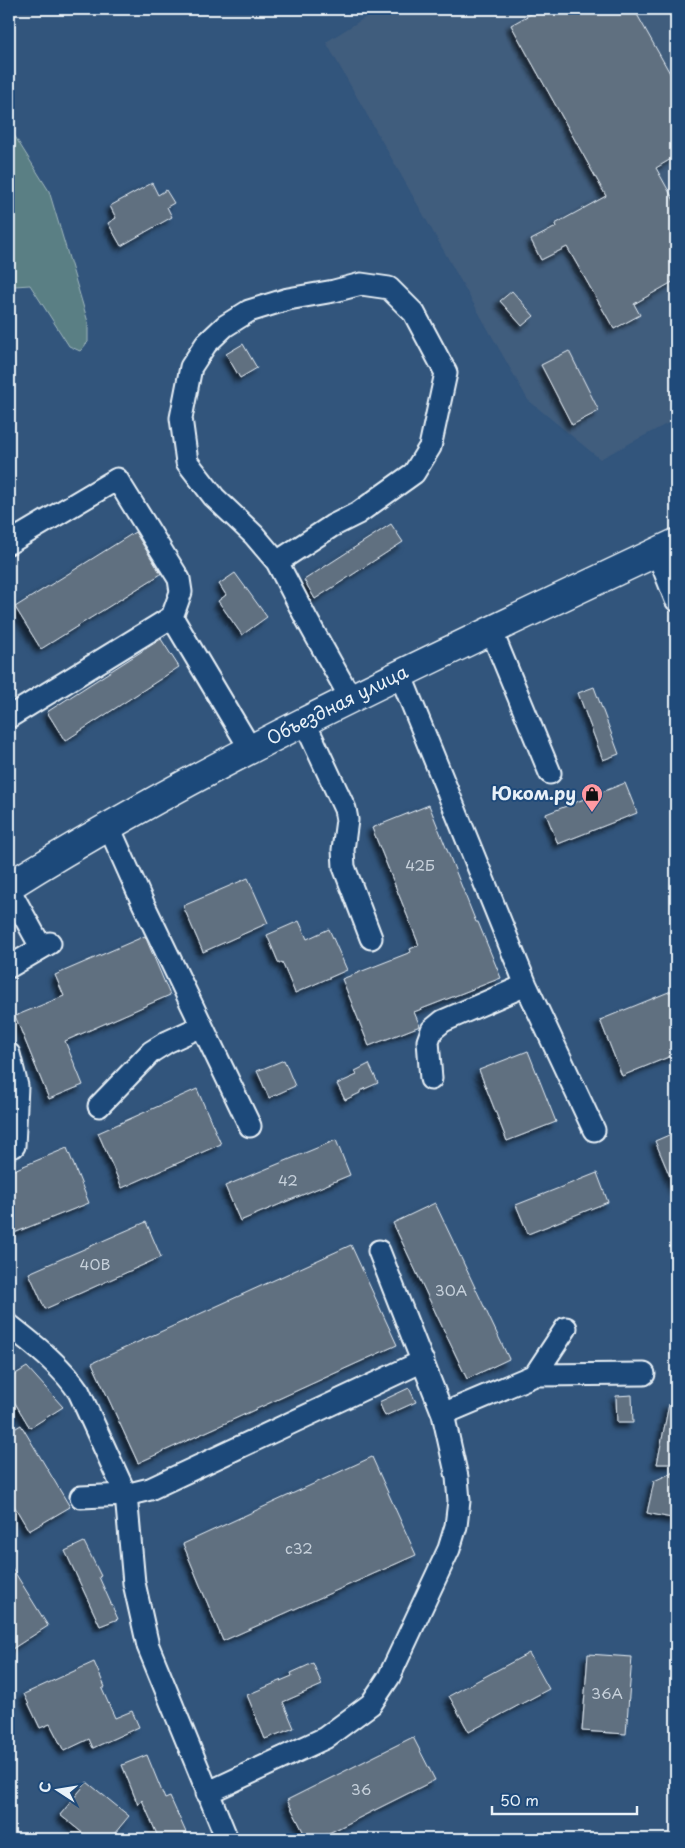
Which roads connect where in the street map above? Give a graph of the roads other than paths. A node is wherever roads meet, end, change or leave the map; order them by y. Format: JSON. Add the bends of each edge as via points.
{"nodes":[{"id":1,"x":9,"y":543,"type":"edge"},
{"id":2,"x":666,"y":548,"type":"edge"},
{"id":3,"x":277,"y":562,"type":"junction"},
{"id":4,"x":676,"y":600,"type":"edge"},
{"id":5,"x":172,"y":616,"type":"junction"},
{"id":6,"x":491,"y":630,"type":"junction"},
{"id":7,"x":400,"y":674,"type":"junction"},
{"id":8,"x":351,"y":699,"type":"junction"},
{"id":9,"x":9,"y":717,"type":"edge"},
{"id":10,"x":305,"y":723,"type":"junction"},
{"id":11,"x":251,"y":750,"type":"junction"},
{"id":12,"x":550,"y":773,"type":"dead end"},
{"id":13,"x":109,"y":827,"type":"junction"},
{"id":14,"x":9,"y":888,"type":"edge"},
{"id":15,"x":371,"y":938,"type":"dead end"},
{"id":16,"x":9,"y":967,"type":"edge"},
{"id":17,"x":526,"y":985,"type":"junction"},
{"id":18,"x":202,"y":1026,"type":"junction"},
{"id":19,"x":9,"y":1054,"type":"edge"},
{"id":20,"x":431,"y":1079,"type":"dead end"},
{"id":21,"x":100,"y":1106,"type":"dead end"},
{"id":22,"x":250,"y":1126,"type":"dead end"},
{"id":23,"x":594,"y":1130,"type":"dead end"},
{"id":24,"x":14,"y":1146,"type":"dead end"},
{"id":25,"x":379,"y":1251,"type":"dead end"},
{"id":26,"x":9,"y":1325,"type":"edge"},
{"id":27,"x":566,"y":1328,"type":"dead end"},
{"id":28,"x":423,"y":1361,"type":"junction"},
{"id":29,"x":644,"y":1374,"type":"dead end"},
{"id":30,"x":535,"y":1375,"type":"junction"},
{"id":31,"x":443,"y":1414,"type":"junction"},
{"id":32,"x":126,"y":1495,"type":"junction"},
{"id":33,"x":81,"y":1497,"type":"dead end"},
{"id":34,"x":207,"y":1793,"type":"junction"},
{"id":35,"x":228,"y":1839,"type":"edge"}],
"edges":[{"from":1,"to":5,"type":"street","via":[[117,479],[179,579],[181,592]]},
{"from":2,"to":4,"type":"street"},
{"from":2,"to":6,"type":"main road","name":"Объездная улица"},
{"from":3,"to":3,"type":"street","via":[[214,497],[187,462],[181,418],[191,367],[206,344],[249,311],[288,299],[361,284],[389,288],[414,313],[446,373],[430,447],[414,473],[358,513]]},
{"from":3,"to":8,"type":"street"},
{"from":5,"to":9,"type":"street"},
{"from":5,"to":11,"type":"street"},
{"from":6,"to":7,"type":"main road","name":"Объездная улица"},
{"from":6,"to":12,"type":"street"},
{"from":7,"to":8,"type":"main road","name":"Объездная улица"},
{"from":7,"to":17,"type":"street"},
{"from":8,"to":10,"type":"main road","name":"Объездная улица"},
{"from":10,"to":11,"type":"main road","name":"Объездная улица"},
{"from":10,"to":15,"type":"street","via":[[345,809],[344,867]]},
{"from":11,"to":13,"type":"main road","name":"Объездная улица"},
{"from":13,"to":14,"type":"main road","name":"Объездная улица"},
{"from":13,"to":18,"type":"street","via":[[136,904]]},
{"from":14,"to":16,"type":"street","via":[[45,945]]},
{"from":17,"to":20,"type":"street","via":[[443,1021],[432,1030],[428,1041]]},
{"from":17,"to":23,"type":"street"},
{"from":18,"to":21,"type":"street","via":[[151,1052]]},
{"from":18,"to":22,"type":"street"},
{"from":19,"to":24,"type":"street","via":[[17,1086]]},
{"from":25,"to":28,"type":"street"},
{"from":26,"to":32,"type":"street","via":[[72,1381]]},
{"from":27,"to":30,"type":"street"},
{"from":28,"to":31,"type":"street"},
{"from":28,"to":32,"type":"street","via":[[150,1490]]},
{"from":29,"to":30,"type":"street"},
{"from":30,"to":31,"type":"street"},
{"from":31,"to":34,"type":"street","via":[[457,1477],[456,1526],[449,1550],[380,1692],[372,1704],[325,1738]]},
{"from":32,"to":33,"type":"street"},
{"from":32,"to":34,"type":"street","via":[[134,1583],[148,1646]]},
{"from":34,"to":35,"type":"street"}]}
